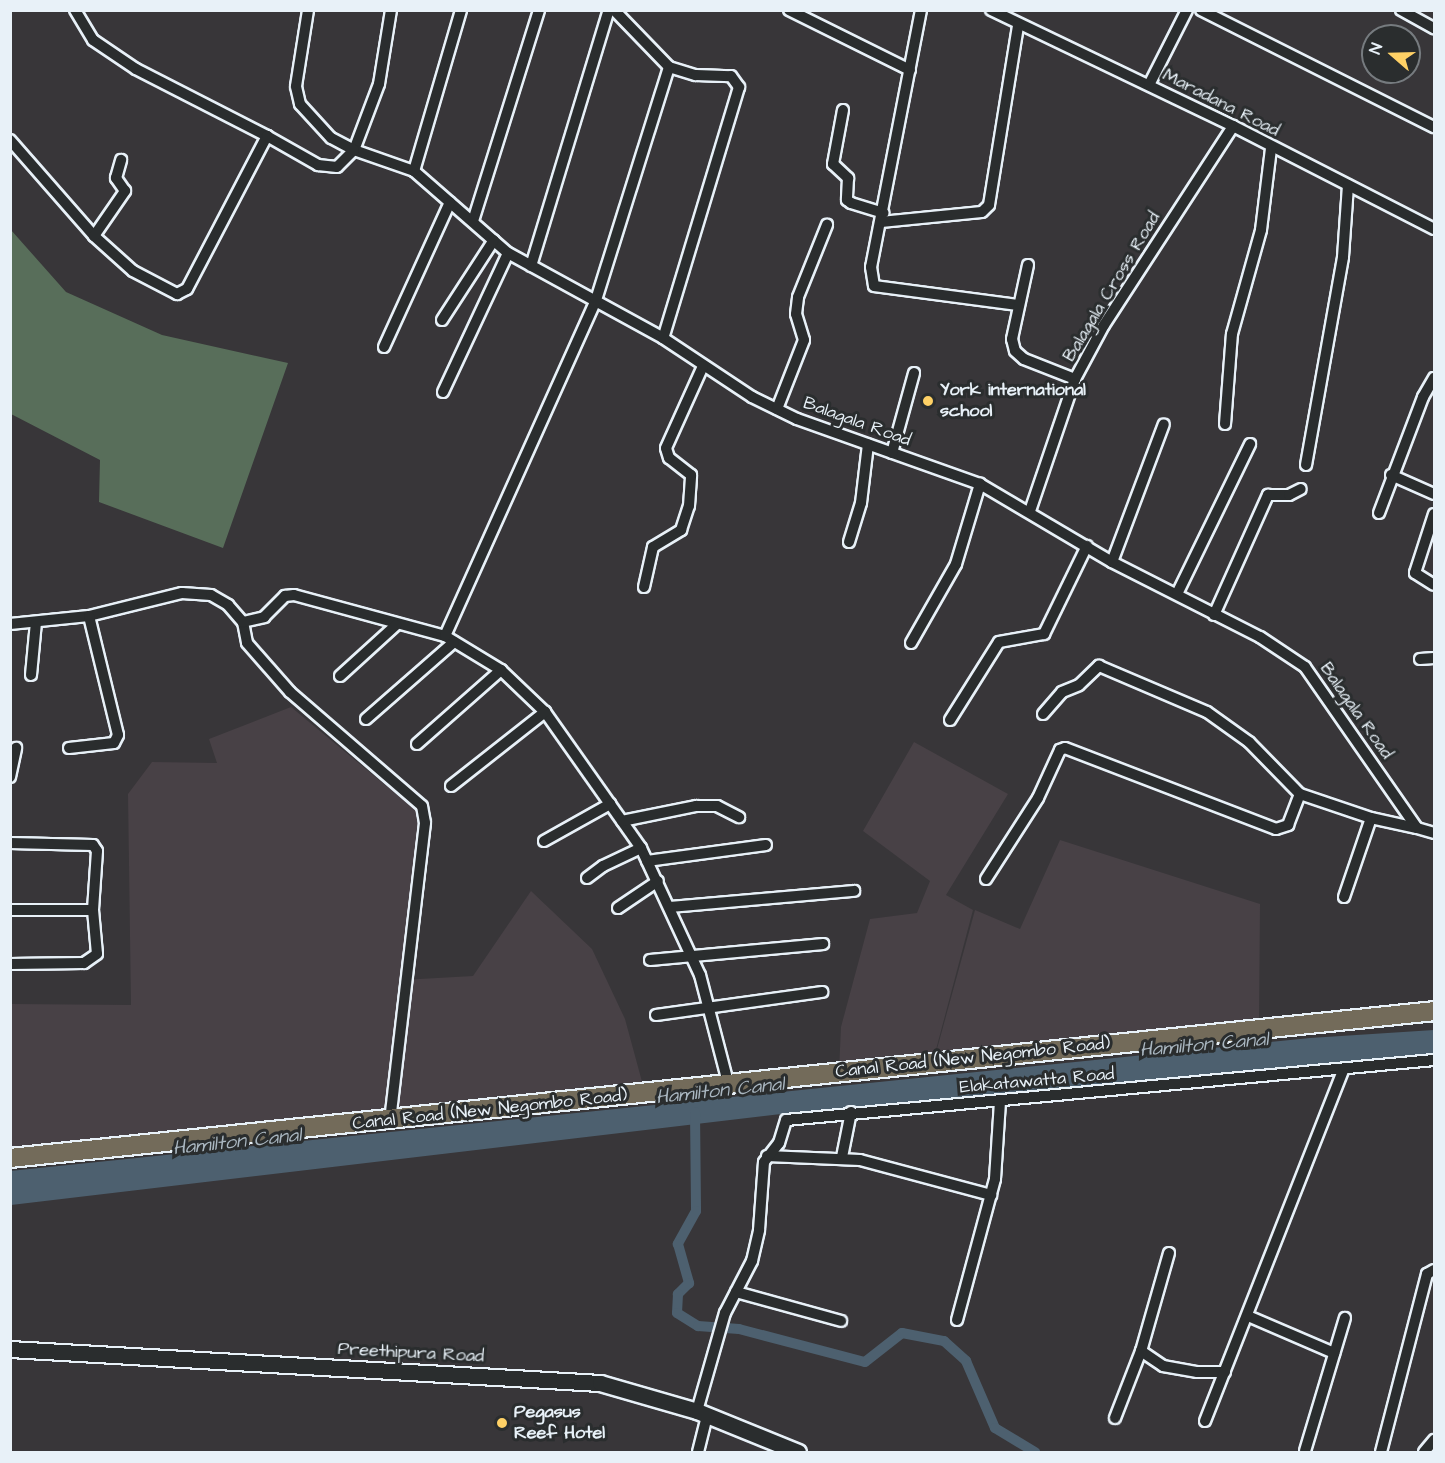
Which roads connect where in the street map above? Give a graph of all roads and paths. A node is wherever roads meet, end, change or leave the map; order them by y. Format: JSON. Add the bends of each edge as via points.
{"nodes":[{"id":1,"x":75,"y":10,"type":"edge"},
{"id":2,"x":308,"y":10,"type":"edge"},
{"id":3,"x":391,"y":10,"type":"edge"},
{"id":4,"x":461,"y":10,"type":"edge"},
{"id":5,"x":539,"y":10,"type":"edge"},
{"id":6,"x":609,"y":10,"type":"edge"},
{"id":7,"x":614,"y":10,"type":"edge"},
{"id":8,"x":789,"y":10,"type":"edge"},
{"id":9,"x":921,"y":10,"type":"edge"},
{"id":10,"x":991,"y":10,"type":"edge"},
{"id":11,"x":1187,"y":10,"type":"edge"},
{"id":12,"x":1201,"y":10,"type":"edge"},
{"id":13,"x":1401,"y":10,"type":"edge"},
{"id":14,"x":1018,"y":25,"type":"junction"},
{"id":15,"x":1434,"y":28,"type":"edge"},
{"id":16,"x":669,"y":67,"type":"junction"},
{"id":17,"x":910,"y":69,"type":"junction"},
{"id":18,"x":1149,"y":85,"type":"junction"},
{"id":19,"x":843,"y":110,"type":"dead end"},
{"id":20,"x":1233,"y":126,"type":"junction"},
{"id":21,"x":1434,"y":128,"type":"edge"},
{"id":22,"x":267,"y":136,"type":"junction"},
{"id":23,"x":10,"y":140,"type":"edge"},
{"id":24,"x":1271,"y":147,"type":"junction"},
{"id":25,"x":354,"y":150,"type":"junction"},
{"id":26,"x":121,"y":160,"type":"dead end"},
{"id":27,"x":414,"y":171,"type":"junction"},
{"id":28,"x":1348,"y":186,"type":"junction"},
{"id":29,"x":450,"y":202,"type":"junction"},
{"id":30,"x":882,"y":217,"type":"junction"},
{"id":31,"x":473,"y":221,"type":"junction"},
{"id":32,"x":827,"y":225,"type":"dead end"},
{"id":33,"x":1434,"y":229,"type":"edge"},
{"id":34,"x":94,"y":236,"type":"junction"},
{"id":35,"x":494,"y":240,"type":"junction"},
{"id":36,"x":508,"y":253,"type":"junction"},
{"id":37,"x":1028,"y":265,"type":"dead end"},
{"id":38,"x":531,"y":266,"type":"junction"},
{"id":39,"x":596,"y":300,"type":"junction"},
{"id":40,"x":1018,"y":305,"type":"junction"},
{"id":41,"x":442,"y":320,"type":"dead end"},
{"id":42,"x":663,"y":338,"type":"junction"},
{"id":43,"x":384,"y":347,"type":"dead end"},
{"id":44,"x":703,"y":366,"type":"junction"},
{"id":45,"x":914,"y":373,"type":"dead end"},
{"id":46,"x":1434,"y":378,"type":"edge"},
{"id":47,"x":1075,"y":379,"type":"junction"},
{"id":48,"x":443,"y":392,"type":"dead end"},
{"id":49,"x":777,"y":409,"type":"junction"},
{"id":50,"x":1164,"y":424,"type":"dead end"},
{"id":51,"x":1225,"y":424,"type":"dead end"},
{"id":52,"x":868,"y":444,"type":"junction"},
{"id":53,"x":1250,"y":444,"type":"dead end"},
{"id":54,"x":892,"y":453,"type":"junction"},
{"id":55,"x":1306,"y":465,"type":"dead end"},
{"id":56,"x":1392,"y":475,"type":"junction"},
{"id":57,"x":980,"y":483,"type":"junction"},
{"id":58,"x":1301,"y":489,"type":"dead end"},
{"id":59,"x":1434,"y":494,"type":"edge"},
{"id":60,"x":1030,"y":511,"type":"junction"},
{"id":61,"x":1379,"y":513,"type":"dead end"},
{"id":62,"x":1434,"y":514,"type":"edge"},
{"id":63,"x":849,"y":542,"type":"dead end"},
{"id":64,"x":1087,"y":546,"type":"junction"},
{"id":65,"x":1112,"y":562,"type":"junction"},
{"id":66,"x":1434,"y":585,"type":"edge"},
{"id":67,"x":644,"y":587,"type":"dead end"},
{"id":68,"x":1177,"y":594,"type":"junction"},
{"id":69,"x":1214,"y":615,"type":"junction"},
{"id":70,"x":89,"y":616,"type":"junction"},
{"id":71,"x":36,"y":622,"type":"junction"},
{"id":72,"x":243,"y":622,"type":"junction"},
{"id":73,"x":10,"y":624,"type":"edge"},
{"id":74,"x":396,"y":625,"type":"junction"},
{"id":75,"x":450,"y":639,"type":"junction"},
{"id":76,"x":911,"y":643,"type":"dead end"},
{"id":77,"x":1434,"y":658,"type":"edge"},
{"id":78,"x":1420,"y":660,"type":"dead end"},
{"id":79,"x":501,"y":670,"type":"junction"},
{"id":80,"x":30,"y":675,"type":"dead end"},
{"id":81,"x":340,"y":676,"type":"dead end"},
{"id":82,"x":545,"y":712,"type":"junction"},
{"id":83,"x":1043,"y":714,"type":"dead end"},
{"id":84,"x":366,"y":719,"type":"dead end"},
{"id":85,"x":950,"y":720,"type":"dead end"},
{"id":86,"x":417,"y":744,"type":"dead end"},
{"id":87,"x":16,"y":748,"type":"dead end"},
{"id":88,"x":69,"y":748,"type":"dead end"},
{"id":89,"x":10,"y":777,"type":"edge"},
{"id":90,"x":451,"y":786,"type":"dead end"},
{"id":91,"x":1300,"y":794,"type":"junction"},
{"id":92,"x":610,"y":804,"type":"junction"},
{"id":93,"x":739,"y":817,"type":"dead end"},
{"id":94,"x":1371,"y":818,"type":"junction"},
{"id":95,"x":622,"y":820,"type":"junction"},
{"id":96,"x":1417,"y":828,"type":"junction"},
{"id":97,"x":1434,"y":833,"type":"edge"},
{"id":98,"x":544,"y":841,"type":"dead end"},
{"id":99,"x":10,"y":843,"type":"edge"},
{"id":100,"x":766,"y":845,"type":"dead end"},
{"id":101,"x":641,"y":848,"type":"junction"},
{"id":102,"x":647,"y":861,"type":"junction"},
{"id":103,"x":587,"y":878,"type":"dead end"},
{"id":104,"x":986,"y":879,"type":"dead end"},
{"id":105,"x":657,"y":881,"type":"junction"},
{"id":106,"x":854,"y":891,"type":"dead end"},
{"id":107,"x":1344,"y":897,"type":"dead end"},
{"id":108,"x":670,"y":907,"type":"junction"},
{"id":109,"x":618,"y":908,"type":"dead end"},
{"id":110,"x":10,"y":910,"type":"edge"},
{"id":111,"x":93,"y":910,"type":"junction"},
{"id":112,"x":823,"y":944,"type":"dead end"},
{"id":113,"x":690,"y":954,"type":"junction"},
{"id":114,"x":650,"y":960,"type":"dead end"},
{"id":115,"x":10,"y":964,"type":"edge"},
{"id":116,"x":822,"y":992,"type":"dead end"},
{"id":117,"x":709,"y":1005,"type":"junction"},
{"id":118,"x":1434,"y":1011,"type":"edge"},
{"id":119,"x":656,"y":1015,"type":"dead end"},
{"id":120,"x":1434,"y":1060,"type":"edge"},
{"id":121,"x":1343,"y":1070,"type":"junction"},
{"id":122,"x":729,"y":1086,"type":"junction"},
{"id":123,"x":1000,"y":1101,"type":"junction"},
{"id":124,"x":851,"y":1112,"type":"junction"},
{"id":125,"x":390,"y":1120,"type":"junction"},
{"id":126,"x":767,"y":1156,"type":"junction"},
{"id":127,"x":842,"y":1157,"type":"junction"},
{"id":128,"x":10,"y":1158,"type":"edge"},
{"id":129,"x":991,"y":1195,"type":"junction"},
{"id":130,"x":1169,"y":1253,"type":"dead end"},
{"id":131,"x":1434,"y":1270,"type":"edge"},
{"id":132,"x":736,"y":1292,"type":"junction"},
{"id":133,"x":1248,"y":1316,"type":"junction"},
{"id":134,"x":1345,"y":1318,"type":"dead end"},
{"id":135,"x":957,"y":1320,"type":"dead end"},
{"id":136,"x":841,"y":1321,"type":"dead end"},
{"id":137,"x":10,"y":1349,"type":"edge"},
{"id":138,"x":1141,"y":1351,"type":"junction"},
{"id":139,"x":1334,"y":1353,"type":"junction"},
{"id":140,"x":1225,"y":1372,"type":"junction"},
{"id":141,"x":702,"y":1413,"type":"junction"},
{"id":142,"x":1114,"y":1418,"type":"dead end"},
{"id":143,"x":1205,"y":1421,"type":"dead end"},
{"id":144,"x":1434,"y":1440,"type":"edge"},
{"id":145,"x":1305,"y":1451,"type":"edge"},
{"id":146,"x":698,"y":1452,"type":"edge"},
{"id":147,"x":798,"y":1452,"type":"edge"},
{"id":148,"x":1381,"y":1452,"type":"edge"},
{"id":149,"x":1424,"y":1452,"type":"edge"}],
"edges":[{"from":1,"to":22,"type":"street","via":[[93,40],[136,69]]},
{"from":2,"to":25,"type":"street","name":"Balagala Road","via":[[296,86],[300,104],[331,138]]},
{"from":3,"to":25,"type":"street","via":[[379,84]]},
{"from":4,"to":27,"type":"street"},
{"from":5,"to":31,"type":"street"},
{"from":6,"to":38,"type":"street"},
{"from":7,"to":16,"type":"street"},
{"from":8,"to":17,"type":"street"},
{"from":9,"to":17,"type":"street"},
{"from":10,"to":14,"type":"street","name":"Maradana Road"},
{"from":11,"to":18,"type":"street"},
{"from":12,"to":21,"type":"street"},
{"from":13,"to":15,"type":"street"},
{"from":14,"to":18,"type":"street","name":"Maradana Road"},
{"from":14,"to":30,"type":"street","via":[[989,205],[982,212]]},
{"from":16,"to":39,"type":"street"},
{"from":16,"to":42,"type":"street","via":[[696,75],[732,76],[739,87]]},
{"from":17,"to":30,"type":"street"},
{"from":18,"to":20,"type":"street","name":"Maradana Road"},
{"from":19,"to":30,"type":"street","via":[[833,164],[848,178],[847,200]]},
{"from":20,"to":24,"type":"street","name":"Maradana Road"},
{"from":20,"to":47,"type":"street","name":"Balagala Cross Road","via":[[1104,325]]},
{"from":22,"to":25,"type":"street","via":[[318,165],[337,167]]},
{"from":22,"to":34,"type":"street","via":[[187,288],[177,294],[134,271]]},
{"from":23,"to":34,"type":"street"},
{"from":24,"to":28,"type":"street","name":"Maradana Road"},
{"from":24,"to":51,"type":"street","via":[[1261,230],[1232,334]]},
{"from":25,"to":27,"type":"street","name":"Balagala Road"},
{"from":26,"to":34,"type":"street","via":[[116,178],[125,191]]},
{"from":27,"to":29,"type":"street","name":"Balagala Road"},
{"from":28,"to":33,"type":"street","name":"Maradana Road"},
{"from":28,"to":55,"type":"street","via":[[1342,257]]},
{"from":29,"to":31,"type":"street","name":"Balagala Road"},
{"from":29,"to":43,"type":"street"},
{"from":30,"to":40,"type":"street","via":[[871,267],[874,286]]},
{"from":31,"to":35,"type":"street","name":"Balagala Road"},
{"from":32,"to":49,"type":"street","via":[[798,297],[796,314],[804,340]]},
{"from":35,"to":36,"type":"street","name":"Balagala Road"},
{"from":35,"to":41,"type":"street"},
{"from":36,"to":38,"type":"street","name":"Balagala Road"},
{"from":36,"to":48,"type":"street"},
{"from":37,"to":40,"type":"street"},
{"from":38,"to":39,"type":"street","name":"Balagala Road"},
{"from":39,"to":42,"type":"street","name":"Balagala Road"},
{"from":39,"to":75,"type":"street"},
{"from":40,"to":47,"type":"street","via":[[1012,339],[1015,351],[1024,359]]},
{"from":42,"to":44,"type":"street","name":"Balagala Road"},
{"from":44,"to":49,"type":"street","name":"Balagala Road"},
{"from":44,"to":67,"type":"street","via":[[666,448],[669,458],[691,475],[689,506],[681,530],[654,547]]},
{"from":45,"to":54,"type":"street"},
{"from":46,"to":56,"type":"street"},
{"from":47,"to":60,"type":"street","name":"Balagala Cross Road"},
{"from":49,"to":52,"type":"street","name":"Balagala Road"},
{"from":50,"to":65,"type":"street"},
{"from":52,"to":54,"type":"street","name":"Balagala Road"},
{"from":52,"to":63,"type":"street","via":[[861,503]]},
{"from":53,"to":68,"type":"street"},
{"from":54,"to":57,"type":"street","name":"Balagala Road"},
{"from":56,"to":59,"type":"street"},
{"from":56,"to":61,"type":"street"},
{"from":57,"to":60,"type":"street","name":"Balagala Road"},
{"from":57,"to":76,"type":"street","via":[[956,564]]},
{"from":58,"to":69,"type":"street","via":[[1289,495],[1268,495]]},
{"from":60,"to":64,"type":"street","name":"Balagala Road"},
{"from":62,"to":66,"type":"street","via":[[1415,573]]},
{"from":64,"to":65,"type":"street","name":"Balagala Road"},
{"from":64,"to":85,"type":"street","via":[[1044,634],[999,642]]},
{"from":65,"to":68,"type":"street","name":"Balagala Road"},
{"from":68,"to":69,"type":"street","name":"Balagala Road"},
{"from":69,"to":96,"type":"street","name":"Balagala Road","via":[[1260,637],[1305,667]]},
{"from":70,"to":71,"type":"street"},
{"from":70,"to":72,"type":"street","via":[[182,593],[212,595]]},
{"from":70,"to":88,"type":"street","via":[[118,735],[114,743]]},
{"from":71,"to":73,"type":"street"},
{"from":71,"to":80,"type":"street"},
{"from":72,"to":74,"type":"street","via":[[264,617],[285,596],[294,595]]},
{"from":72,"to":125,"type":"street","via":[[247,643],[290,692],[422,806],[425,823]]},
{"from":74,"to":75,"type":"street"},
{"from":74,"to":81,"type":"street"},
{"from":75,"to":79,"type":"street"},
{"from":75,"to":84,"type":"street"},
{"from":77,"to":78,"type":"street"},
{"from":79,"to":82,"type":"street"},
{"from":79,"to":86,"type":"street"},
{"from":82,"to":90,"type":"street"},
{"from":82,"to":92,"type":"street"},
{"from":83,"to":91,"type":"street","via":[[1062,692],[1079,685],[1099,666],[1207,712],[1249,742]]},
{"from":87,"to":89,"type":"street"},
{"from":91,"to":94,"type":"street"},
{"from":91,"to":104,"type":"street","via":[[1288,825],[1276,828],[1065,748],[1060,750],[1038,798]]},
{"from":92,"to":95,"type":"street"},
{"from":92,"to":98,"type":"street"},
{"from":93,"to":95,"type":"street","via":[[717,806],[696,806]]},
{"from":94,"to":96,"type":"street"},
{"from":94,"to":107,"type":"street"},
{"from":95,"to":101,"type":"street"},
{"from":96,"to":97,"type":"street"},
{"from":99,"to":111,"type":"street","via":[[93,845],[97,851]]},
{"from":100,"to":102,"type":"street"},
{"from":101,"to":102,"type":"street"},
{"from":101,"to":103,"type":"street"},
{"from":102,"to":105,"type":"street"},
{"from":105,"to":108,"type":"street"},
{"from":105,"to":109,"type":"street"},
{"from":106,"to":108,"type":"street"},
{"from":108,"to":113,"type":"street"},
{"from":110,"to":111,"type":"street"},
{"from":111,"to":115,"type":"street","via":[[97,954],[93,960]]},
{"from":112,"to":113,"type":"street"},
{"from":113,"to":114,"type":"street"},
{"from":113,"to":117,"type":"street"},
{"from":116,"to":117,"type":"street"},
{"from":117,"to":119,"type":"street"},
{"from":117,"to":122,"type":"street"},
{"from":118,"to":122,"type":"main road","name":"Canal Road (New Negombo Road)"},
{"from":120,"to":121,"type":"street","name":"Elakatawatta Road"},
{"from":121,"to":123,"type":"street","name":"Elakatawatta Road"},
{"from":121,"to":133,"type":"street"},
{"from":122,"to":125,"type":"main road","name":"Canal Road (New Negombo Road)"},
{"from":123,"to":124,"type":"street","name":"Elakatawatta Road"},
{"from":123,"to":129,"type":"street"},
{"from":124,"to":126,"type":"street","name":"Elakatawatta Road","via":[[786,1120],[779,1143]]},
{"from":124,"to":127,"type":"street"},
{"from":125,"to":128,"type":"main road","name":"Canal Road (New Negombo Road)"},
{"from":126,"to":127,"type":"street"},
{"from":126,"to":132,"type":"street","via":[[752,1262]]},
{"from":127,"to":129,"type":"street"},
{"from":129,"to":135,"type":"street"},
{"from":130,"to":138,"type":"street"},
{"from":131,"to":148,"type":"street","via":[[1427,1274]]},
{"from":132,"to":136,"type":"street"},
{"from":132,"to":141,"type":"street","via":[[725,1313]]},
{"from":133,"to":139,"type":"street"},
{"from":133,"to":140,"type":"street"},
{"from":134,"to":139,"type":"street"},
{"from":137,"to":141,"type":"street","name":"Preethipura Road","via":[[600,1383]]},
{"from":138,"to":140,"type":"street","via":[[1162,1366]]},
{"from":138,"to":142,"type":"street"},
{"from":139,"to":145,"type":"street"},
{"from":140,"to":143,"type":"street"},
{"from":141,"to":146,"type":"street"},
{"from":141,"to":147,"type":"street","name":"Preethipura Road"},
{"from":144,"to":149,"type":"street"}]}
